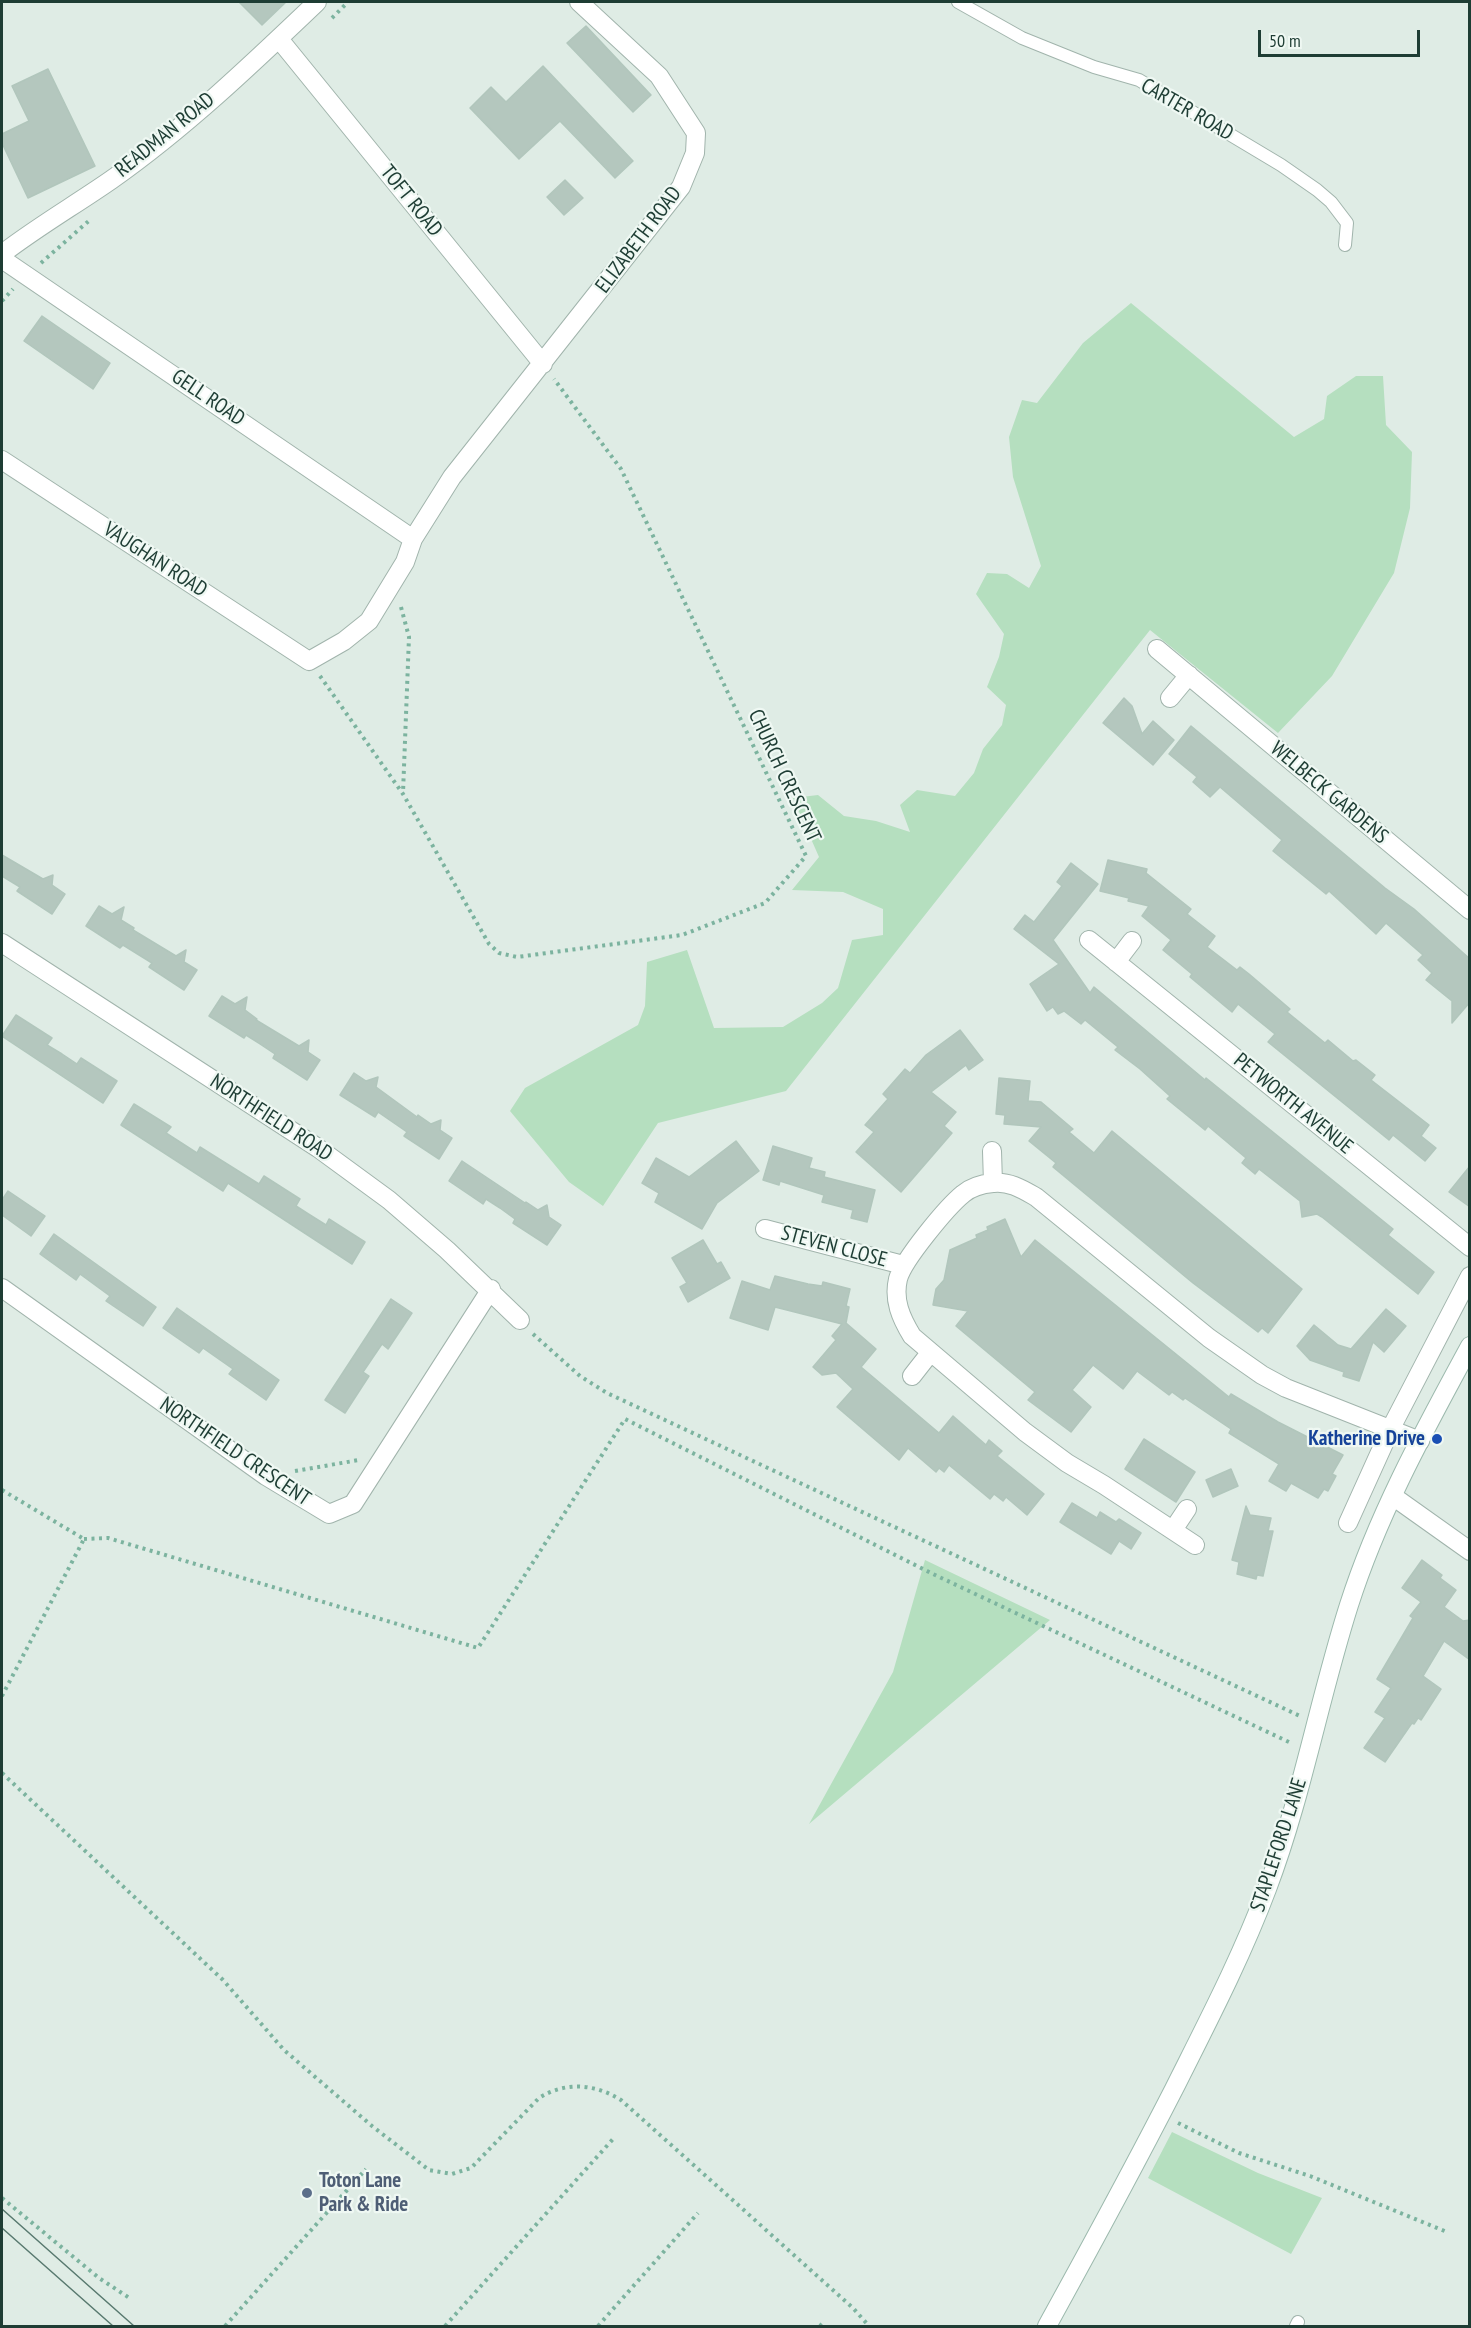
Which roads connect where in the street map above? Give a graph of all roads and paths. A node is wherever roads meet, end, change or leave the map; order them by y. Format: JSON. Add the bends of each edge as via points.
{"nodes":[{"id":1,"x":317,"y":2,"type":"edge"},
{"id":2,"x":579,"y":2,"type":"edge"},
{"id":3,"x":958,"y":2,"type":"edge"},
{"id":4,"x":279,"y":39,"type":"junction"},
{"id":5,"x":1345,"y":245,"type":"dead end"},
{"id":6,"x":2,"y":256,"type":"edge"},
{"id":7,"x":543,"y":364,"type":"junction"},
{"id":8,"x":2,"y":459,"type":"edge"},
{"id":9,"x":413,"y":539,"type":"junction"},
{"id":10,"x":394,"y":579,"type":"junction"},
{"id":11,"x":1157,"y":649,"type":"dead end"},
{"id":12,"x":309,"y":661,"type":"junction"},
{"id":13,"x":1189,"y":675,"type":"junction"},
{"id":14,"x":1170,"y":698,"type":"dead end"},
{"id":15,"x":403,"y":794,"type":"junction"},
{"id":16,"x":1470,"y":910,"type":"edge"},
{"id":17,"x":1089,"y":940,"type":"dead end"},
{"id":18,"x":1132,"y":940,"type":"dead end"},
{"id":19,"x":2,"y":943,"type":"edge"},
{"id":20,"x":1116,"y":962,"type":"junction"},
{"id":21,"x":992,"y":1151,"type":"dead end"},
{"id":22,"x":993,"y":1183,"type":"junction"},
{"id":23,"x":765,"y":1229,"type":"dead end"},
{"id":24,"x":1470,"y":1247,"type":"edge"},
{"id":25,"x":903,"y":1265,"type":"junction"},
{"id":26,"x":1470,"y":1276,"type":"edge"},
{"id":27,"x":2,"y":1288,"type":"edge"},
{"id":28,"x":490,"y":1289,"type":"junction"},
{"id":29,"x":520,"y":1320,"type":"joint"},
{"id":30,"x":1470,"y":1346,"type":"edge"},
{"id":31,"x":930,"y":1353,"type":"junction"},
{"id":32,"x":912,"y":1376,"type":"dead end"},
{"id":33,"x":1391,"y":1428,"type":"junction"},
{"id":34,"x":1420,"y":1441,"type":"junction"},
{"id":35,"x":383,"y":1455,"type":"junction"},
{"id":36,"x":266,"y":1476,"type":"junction"},
{"id":37,"x":2,"y":1490,"type":"edge"},
{"id":38,"x":1394,"y":1497,"type":"junction"},
{"id":39,"x":1187,"y":1509,"type":"dead end"},
{"id":40,"x":1348,"y":1523,"type":"dead end"},
{"id":41,"x":1173,"y":1530,"type":"junction"},
{"id":42,"x":84,"y":1539,"type":"junction"},
{"id":43,"x":1195,"y":1545,"type":"dead end"},
{"id":44,"x":1470,"y":1551,"type":"edge"},
{"id":45,"x":2,"y":1696,"type":"edge"},
{"id":46,"x":1316,"y":1723,"type":"junction"},
{"id":47,"x":1308,"y":1751,"type":"junction"},
{"id":48,"x":2,"y":1773,"type":"edge"},
{"id":49,"x":1160,"y":2115,"type":"junction"},
{"id":50,"x":614,"y":2138,"type":"dead end"},
{"id":51,"x":366,"y":2169,"type":"dead end"},
{"id":52,"x":2,"y":2198,"type":"edge"},
{"id":53,"x":698,"y":2213,"type":"dead end"},
{"id":54,"x":1447,"y":2232,"type":"dead end"},
{"id":55,"x":131,"y":2300,"type":"dead end"},
{"id":56,"x":225,"y":2326,"type":"edge"},
{"id":57,"x":445,"y":2326,"type":"edge"},
{"id":58,"x":598,"y":2326,"type":"edge"},
{"id":59,"x":869,"y":2326,"type":"edge"},
{"id":60,"x":1047,"y":2326,"type":"edge"}],
"edges":[{"from":1,"to":4,"type":"street","name":"READMAN ROAD"},
{"from":2,"to":7,"type":"street","name":"ELIZABETH ROAD","via":[[659,76],[696,133],[695,153],[681,187]]},
{"from":3,"to":5,"type":"lane","name":"CARTER ROAD","via":[[1022,38],[1139,80],[1281,165],[1331,202],[1347,223]]},
{"from":4,"to":6,"type":"street","name":"READMAN ROAD","via":[[153,148]]},
{"from":4,"to":7,"type":"street","name":"TOFT ROAD"},
{"from":6,"to":9,"type":"street","name":"GELL ROAD"},
{"from":7,"to":9,"type":"street","name":"ELIZABETH ROAD","via":[[452,477]]},
{"from":7,"to":15,"type":"path","name":"CHURCH CRESCENT","via":[[621,469],[806,856],[765,903],[682,935],[517,957],[500,953],[489,945]]},
{"from":8,"to":12,"type":"street","name":"VAUGHAN ROAD"},
{"from":9,"to":10,"type":"street","name":"ELIZABETH ROAD"},
{"from":10,"to":12,"type":"street","name":"ELIZABETH ROAD","via":[[369,621]]},
{"from":10,"to":15,"type":"path","via":[[409,637]]},
{"from":11,"to":13,"type":"street","name":"WELBECK GARDENS"},
{"from":12,"to":15,"type":"path","name":"CHURCH CRESCENT"},
{"from":13,"to":14,"type":"street"},
{"from":13,"to":16,"type":"street","name":"WELBECK GARDENS"},
{"from":17,"to":20,"type":"street","name":"PETWORTH AVENUE"},
{"from":18,"to":20,"type":"street"},
{"from":19,"to":28,"type":"street","name":"NORTHFIELD ROAD","via":[[318,1148],[389,1200]]},
{"from":20,"to":24,"type":"street","name":"PETWORTH AVENUE"},
{"from":21,"to":22,"type":"street"},
{"from":22,"to":25,"type":"street","via":[[964,1193]]},
{"from":22,"to":33,"type":"street","via":[[1006,1183],[1036,1197],[1209,1338],[1262,1375]]},
{"from":23,"to":25,"type":"street","name":"STEVEN CLOSE"},
{"from":25,"to":31,"type":"street","via":[[897,1304],[912,1336]]},
{"from":26,"to":33,"type":"street"},
{"from":27,"to":36,"type":"street","name":"NORTHFIELD CRESCENT"},
{"from":28,"to":29,"type":"street","name":"NORTHFIELD ROAD"},
{"from":28,"to":35,"type":"street","name":"NORTHFIELD CRESCENT"},
{"from":29,"to":46,"type":"path","via":[[549,1350],[607,1393]]},
{"from":30,"to":34,"type":"street","name":"STAPLEFORD LANE"},
{"from":31,"to":32,"type":"street"},
{"from":31,"to":41,"type":"street","via":[[1067,1463]]},
{"from":33,"to":34,"type":"street"},
{"from":33,"to":40,"type":"street"},
{"from":34,"to":38,"type":"street","name":"STAPLEFORD LANE"},
{"from":35,"to":36,"type":"path"},
{"from":35,"to":36,"type":"street","name":"NORTHFIELD CRESCENT","via":[[353,1504],[329,1514]]},
{"from":37,"to":42,"type":"path"},
{"from":38,"to":44,"type":"street"},
{"from":38,"to":46,"type":"street","name":"STAPLEFORD LANE","via":[[1359,1577]]},
{"from":39,"to":41,"type":"street"},
{"from":41,"to":43,"type":"street"},
{"from":42,"to":45,"type":"path"},
{"from":42,"to":47,"type":"path","via":[[108,1538],[478,1648],[625,1419],[933,1574]]},
{"from":46,"to":47,"type":"street","name":"STAPLEFORD LANE"},
{"from":47,"to":49,"type":"street","name":"STAPLEFORD LANE","via":[[1298,1794],[1255,1920],[1228,1983]]},
{"from":48,"to":59,"type":"path","via":[[223,1980],[284,2050],[429,2170],[452,2174],[471,2168],[539,2098],[552,2090],[585,2086],[608,2092]]},
{"from":49,"to":54,"type":"path","via":[[1239,2153],[1310,2176]]},
{"from":49,"to":60,"type":"street","name":"STAPLEFORD LANE"},
{"from":50,"to":57,"type":"path"},
{"from":51,"to":56,"type":"path"},
{"from":52,"to":55,"type":"path"},
{"from":53,"to":58,"type":"path"}]}
